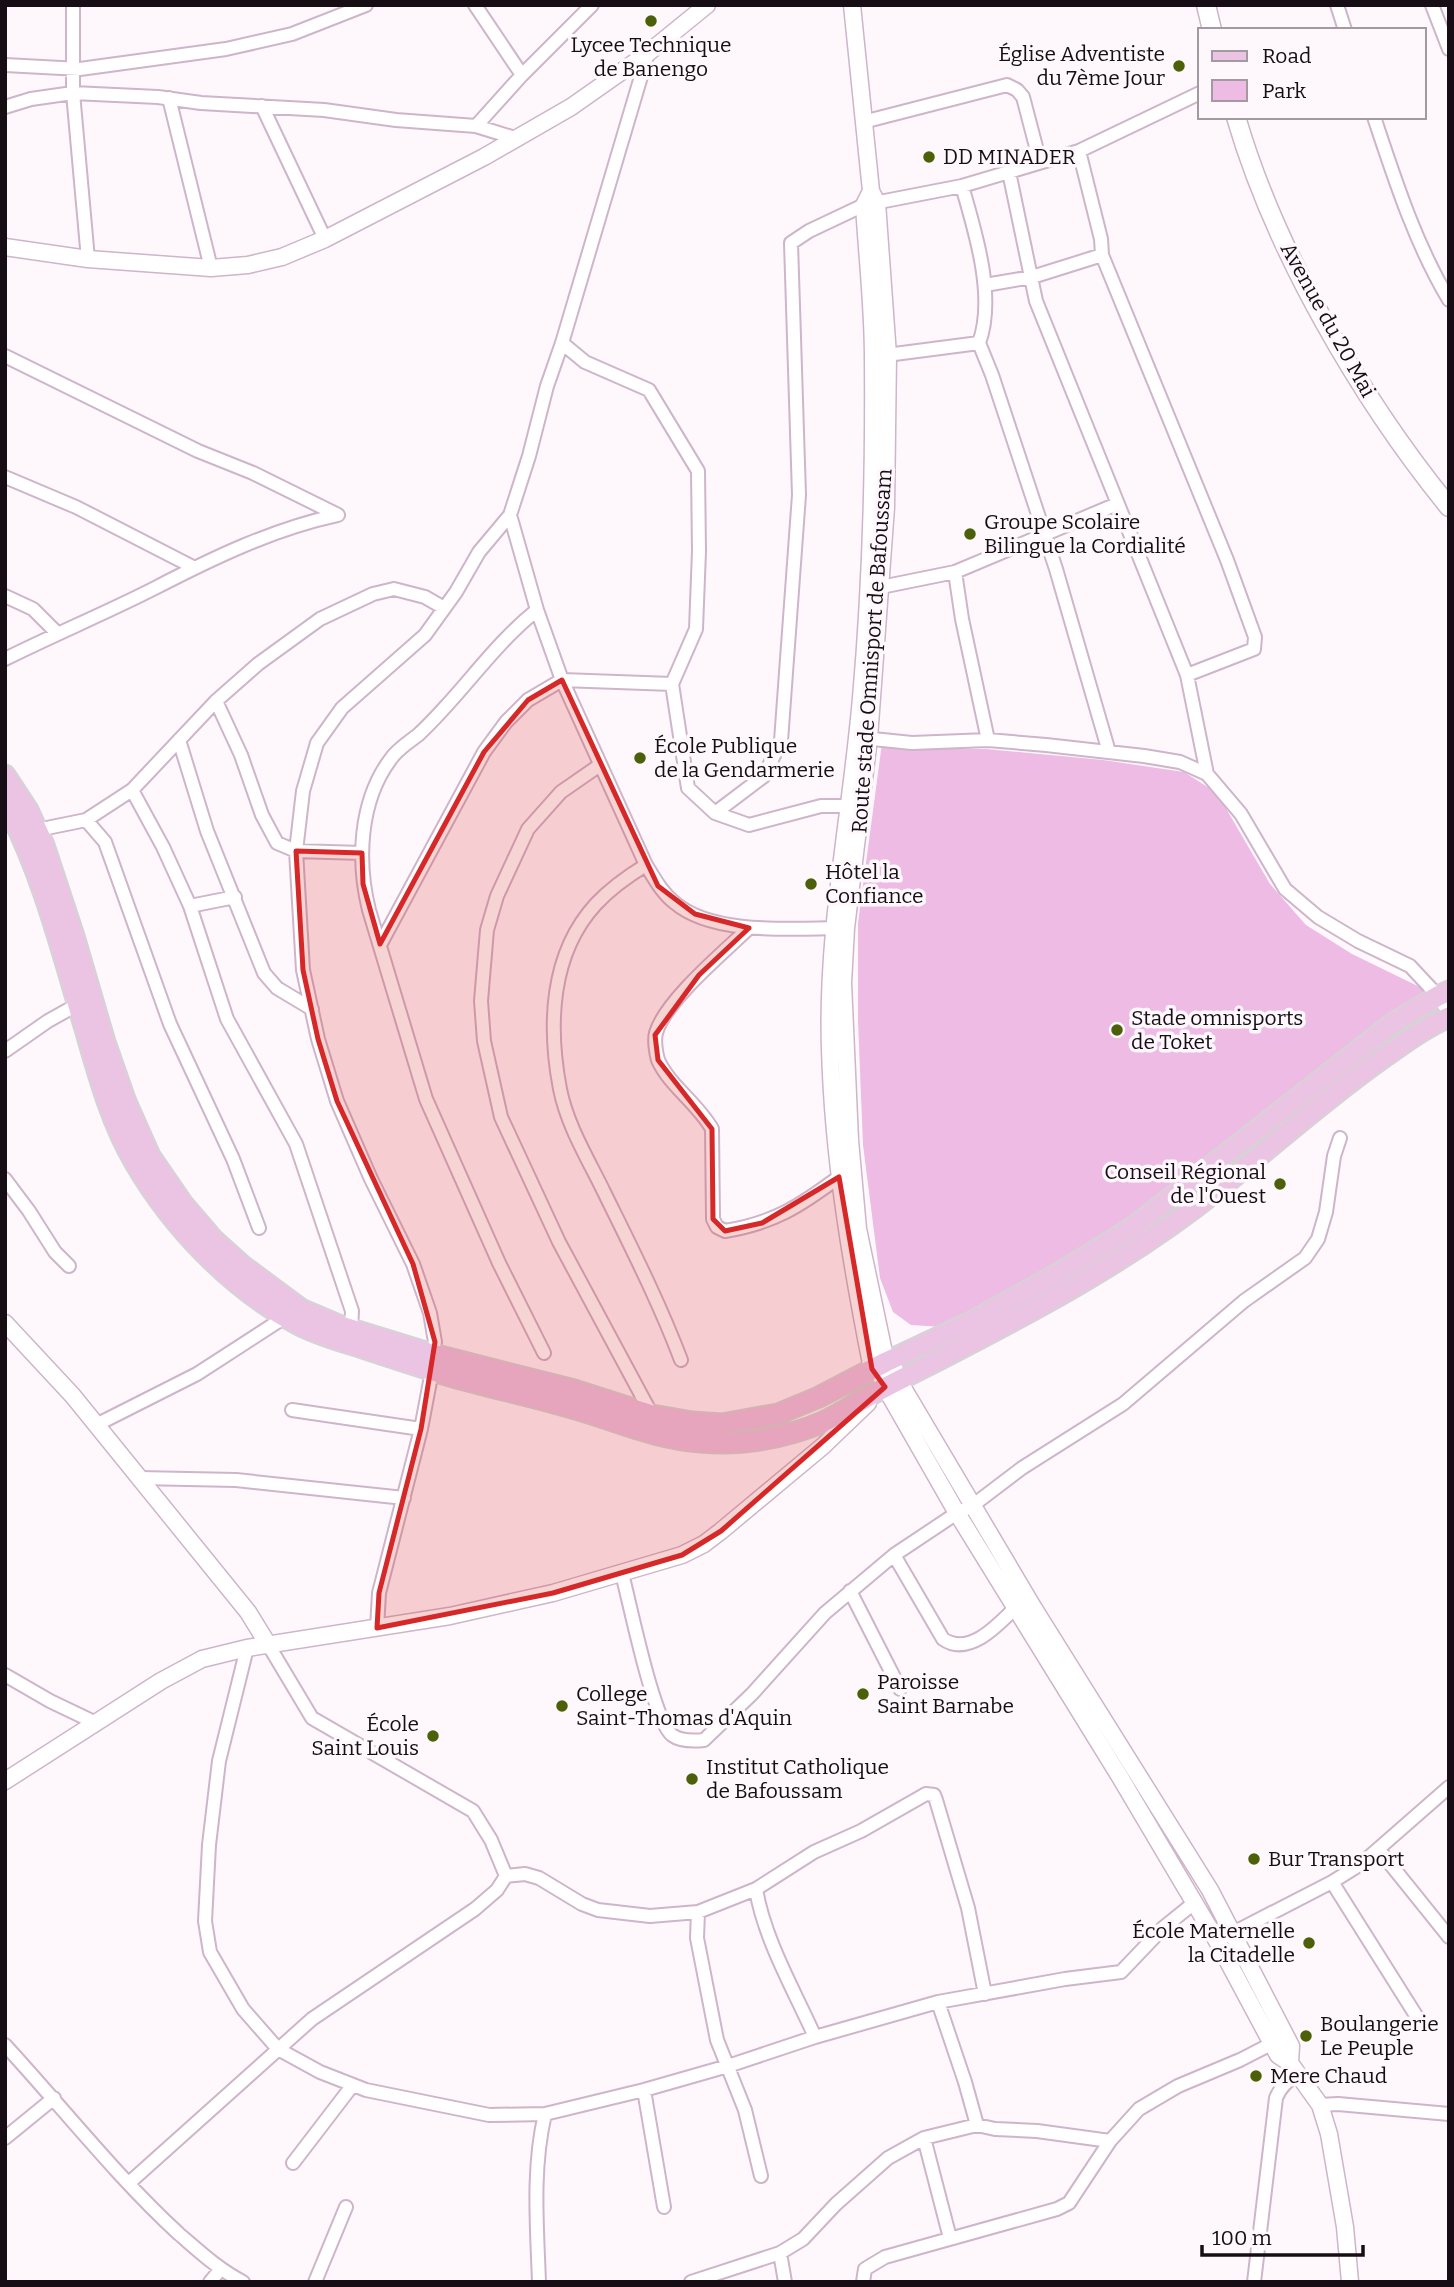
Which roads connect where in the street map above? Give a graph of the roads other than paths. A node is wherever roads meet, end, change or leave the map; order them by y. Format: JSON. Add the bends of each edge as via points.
{"nodes":[{"id":1,"x":73,"y":5,"type":"edge"},
{"id":2,"x":366,"y":5,"type":"edge"},
{"id":3,"x":475,"y":5,"type":"edge"},
{"id":4,"x":592,"y":5,"type":"edge"},
{"id":5,"x":707,"y":5,"type":"edge"},
{"id":6,"x":852,"y":5,"type":"edge"},
{"id":7,"x":1206,"y":5,"type":"edge"},
{"id":8,"x":1337,"y":5,"type":"edge"},
{"id":9,"x":1432,"y":5,"type":"edge"},
{"id":10,"x":1212,"y":28,"type":"edge"},
{"id":11,"x":1344,"y":28,"type":"edge"},
{"id":12,"x":1449,"y":49,"type":"edge"},
{"id":13,"x":648,"y":53,"type":"junction"},
{"id":14,"x":5,"y":65,"type":"edge"},
{"id":15,"x":72,"y":68,"type":"junction"},
{"id":16,"x":522,"y":75,"type":"junction"},
{"id":17,"x":73,"y":93,"type":"junction"},
{"id":18,"x":1198,"y":94,"type":"edge"},
{"id":19,"x":169,"y":98,"type":"junction"},
{"id":20,"x":262,"y":106,"type":"junction"},
{"id":21,"x":5,"y":107,"type":"edge"},
{"id":22,"x":1237,"y":119,"type":"edge"},
{"id":23,"x":1375,"y":119,"type":"edge"},
{"id":24,"x":863,"y":122,"type":"junction"},
{"id":25,"x":476,"y":126,"type":"junction"},
{"id":26,"x":518,"y":138,"type":"junction"},
{"id":27,"x":1079,"y":151,"type":"junction"},
{"id":28,"x":1040,"y":162,"type":"junction"},
{"id":29,"x":1009,"y":172,"type":"junction"},
{"id":30,"x":962,"y":186,"type":"junction"},
{"id":31,"x":870,"y":200,"type":"junction"},
{"id":32,"x":325,"y":239,"type":"junction"},
{"id":33,"x":5,"y":247,"type":"edge"},
{"id":34,"x":1102,"y":255,"type":"junction"},
{"id":35,"x":88,"y":259,"type":"junction"},
{"id":36,"x":211,"y":268,"type":"junction"},
{"id":37,"x":1032,"y":277,"type":"junction"},
{"id":38,"x":985,"y":285,"type":"junction"},
{"id":39,"x":1449,"y":300,"type":"edge"},
{"id":40,"x":562,"y":343,"type":"junction"},
{"id":41,"x":979,"y":343,"type":"junction"},
{"id":42,"x":5,"y":356,"type":"edge"},
{"id":43,"x":881,"y":356,"type":"junction"},
{"id":44,"x":5,"y":477,"type":"edge"},
{"id":45,"x":1117,"y":504,"type":"junction"},
{"id":46,"x":879,"y":506,"type":"junction"},
{"id":47,"x":1449,"y":507,"type":"edge"},
{"id":48,"x":510,"y":515,"type":"junction"},
{"id":49,"x":1044,"y":536,"type":"junction"},
{"id":50,"x":193,"y":567,"type":"junction"},
{"id":51,"x":955,"y":572,"type":"junction"},
{"id":52,"x":881,"y":587,"type":"junction"},
{"id":53,"x":5,"y":596,"type":"edge"},
{"id":54,"x":444,"y":608,"type":"junction"},
{"id":55,"x":537,"y":610,"type":"junction"},
{"id":56,"x":57,"y":633,"type":"junction"},
{"id":57,"x":5,"y":659,"type":"edge"},
{"id":58,"x":1187,"y":675,"type":"junction"},
{"id":59,"x":562,"y":680,"type":"junction"},
{"id":60,"x":672,"y":684,"type":"junction"},
{"id":61,"x":216,"y":701,"type":"junction"},
{"id":62,"x":863,"y":738,"type":"junction"},
{"id":63,"x":179,"y":740,"type":"junction"},
{"id":64,"x":988,"y":740,"type":"junction"},
{"id":65,"x":1109,"y":752,"type":"junction"},
{"id":66,"x":600,"y":765,"type":"junction"},
{"id":67,"x":1207,"y":774,"type":"junction"},
{"id":68,"x":5,"y":775,"type":"edge"},
{"id":69,"x":132,"y":790,"type":"junction"},
{"id":70,"x":5,"y":803,"type":"edge"},
{"id":71,"x":850,"y":806,"type":"junction"},
{"id":72,"x":715,"y":813,"type":"junction"},
{"id":73,"x":86,"y":820,"type":"junction"},
{"id":74,"x":30,"y":832,"type":"junction"},
{"id":75,"x":296,"y":851,"type":"junction"},
{"id":76,"x":362,"y":853,"type":"junction"},
{"id":77,"x":646,"y":865,"type":"junction"},
{"id":78,"x":235,"y":897,"type":"junction"},
{"id":79,"x":190,"y":906,"type":"junction"},
{"id":80,"x":749,"y":928,"type":"junction"},
{"id":81,"x":840,"y":928,"type":"junction"},
{"id":82,"x":380,"y":945,"type":"junction"},
{"id":83,"x":1443,"y":993,"type":"edge"},
{"id":84,"x":85,"y":1001,"type":"junction"},
{"id":85,"x":312,"y":1009,"type":"junction"},
{"id":86,"x":1449,"y":1015,"type":"edge"},
{"id":87,"x":6,"y":1047,"type":"edge"},
{"id":88,"x":1340,"y":1138,"type":"dead end"},
{"id":89,"x":839,"y":1177,"type":"junction"},
{"id":90,"x":5,"y":1179,"type":"edge"},
{"id":91,"x":259,"y":1228,"type":"dead end"},
{"id":92,"x":69,"y":1266,"type":"dead end"},
{"id":93,"x":285,"y":1317,"type":"junction"},
{"id":94,"x":5,"y":1323,"type":"edge"},
{"id":95,"x":351,"y":1329,"type":"junction"},
{"id":96,"x":544,"y":1353,"type":"dead end"},
{"id":97,"x":681,"y":1360,"type":"dead end"},
{"id":98,"x":432,"y":1363,"type":"junction"},
{"id":99,"x":879,"y":1366,"type":"junction"},
{"id":100,"x":892,"y":1384,"type":"junction"},
{"id":101,"x":292,"y":1410,"type":"dead end"},
{"id":102,"x":652,"y":1415,"type":"junction"},
{"id":103,"x":96,"y":1424,"type":"junction"},
{"id":104,"x":421,"y":1429,"type":"junction"},
{"id":105,"x":139,"y":1478,"type":"junction"},
{"id":106,"x":404,"y":1498,"type":"junction"},
{"id":107,"x":964,"y":1509,"type":"junction"},
{"id":108,"x":894,"y":1555,"type":"junction"},
{"id":109,"x":622,"y":1574,"type":"junction"},
{"id":110,"x":850,"y":1591,"type":"junction"},
{"id":111,"x":1016,"y":1607,"type":"junction"},
{"id":112,"x":377,"y":1628,"type":"junction"},
{"id":113,"x":269,"y":1646,"type":"junction"},
{"id":114,"x":247,"y":1648,"type":"junction"},
{"id":115,"x":5,"y":1675,"type":"edge"},
{"id":116,"x":900,"y":1689,"type":"dead end"},
{"id":117,"x":96,"y":1723,"type":"junction"},
{"id":118,"x":5,"y":1781,"type":"edge"},
{"id":119,"x":1449,"y":1787,"type":"edge"},
{"id":120,"x":1379,"y":1850,"type":"junction"},
{"id":121,"x":506,"y":1877,"type":"junction"},
{"id":122,"x":1332,"y":1882,"type":"junction"},
{"id":123,"x":756,"y":1889,"type":"junction"},
{"id":124,"x":1194,"y":1903,"type":"junction"},
{"id":125,"x":698,"y":1912,"type":"junction"},
{"id":126,"x":1447,"y":1931,"type":"edge"},
{"id":127,"x":1225,"y":1937,"type":"junction"},
{"id":128,"x":985,"y":1994,"type":"junction"},
{"id":129,"x":939,"y":2002,"type":"junction"},
{"id":130,"x":1422,"y":2025,"type":"dead end"},
{"id":131,"x":815,"y":2037,"type":"junction"},
{"id":132,"x":1271,"y":2044,"type":"junction"},
{"id":133,"x":5,"y":2045,"type":"edge"},
{"id":134,"x":278,"y":2049,"type":"junction"},
{"id":135,"x":728,"y":2066,"type":"junction"},
{"id":136,"x":1294,"y":2069,"type":"junction"},
{"id":137,"x":352,"y":2086,"type":"junction"},
{"id":138,"x":644,"y":2090,"type":"junction"},
{"id":139,"x":54,"y":2098,"type":"junction"},
{"id":140,"x":1320,"y":2105,"type":"junction"},
{"id":141,"x":545,"y":2114,"type":"junction"},
{"id":142,"x":1449,"y":2114,"type":"edge"},
{"id":143,"x":977,"y":2125,"type":"junction"},
{"id":144,"x":5,"y":2137,"type":"edge"},
{"id":145,"x":924,"y":2138,"type":"junction"},
{"id":146,"x":1110,"y":2141,"type":"junction"},
{"id":147,"x":293,"y":2162,"type":"dead end"},
{"id":148,"x":761,"y":2176,"type":"dead end"},
{"id":149,"x":129,"y":2183,"type":"junction"},
{"id":150,"x":346,"y":2207,"type":"dead end"},
{"id":151,"x":664,"y":2207,"type":"dead end"},
{"id":152,"x":950,"y":2238,"type":"junction"},
{"id":153,"x":780,"y":2253,"type":"junction"},
{"id":154,"x":220,"y":2270,"type":"junction"},
{"id":155,"x":210,"y":2282,"type":"edge"},
{"id":156,"x":243,"y":2282,"type":"edge"},
{"id":157,"x":315,"y":2282,"type":"edge"},
{"id":158,"x":539,"y":2282,"type":"edge"},
{"id":159,"x":691,"y":2282,"type":"edge"},
{"id":160,"x":785,"y":2282,"type":"edge"},
{"id":161,"x":863,"y":2282,"type":"edge"},
{"id":162,"x":1254,"y":2282,"type":"edge"},
{"id":163,"x":1350,"y":2282,"type":"edge"}],
"edges":[{"from":1,"to":15,"type":"street"},
{"from":2,"to":15,"type":"street","via":[[292,34],[226,49]]},
{"from":3,"to":16,"type":"street"},
{"from":4,"to":16,"type":"street"},
{"from":5,"to":13,"type":"street"},
{"from":6,"to":24,"type":"street","name":"Route stade Omnisport de Bafoussam"},
{"from":7,"to":10,"type":"main road"},
{"from":8,"to":11,"type":"street"},
{"from":9,"to":12,"type":"street"},
{"from":13,"to":26,"type":"street"},
{"from":13,"to":40,"type":"street"},
{"from":14,"to":15,"type":"street"},
{"from":15,"to":17,"type":"street"},
{"from":16,"to":25,"type":"street"},
{"from":17,"to":19,"type":"street"},
{"from":17,"to":21,"type":"street"},
{"from":17,"to":35,"type":"street"},
{"from":18,"to":27,"type":"street"},
{"from":19,"to":20,"type":"street"},
{"from":19,"to":36,"type":"street"},
{"from":20,"to":25,"type":"street"},
{"from":20,"to":32,"type":"street"},
{"from":22,"to":47,"type":"main road","name":"Avenue du 20 Mai","via":[[1279,231],[1330,330],[1394,435]]},
{"from":23,"to":39,"type":"street","via":[[1402,202]]},
{"from":24,"to":28,"type":"street","via":[[1007,85],[1023,97]]},
{"from":24,"to":31,"type":"street","name":"Route stade Omnisport de Bafoussam"},
{"from":25,"to":26,"type":"street"},
{"from":26,"to":32,"type":"street"},
{"from":27,"to":28,"type":"street"},
{"from":27,"to":34,"type":"street"},
{"from":28,"to":29,"type":"street"},
{"from":29,"to":30,"type":"street"},
{"from":29,"to":37,"type":"street"},
{"from":30,"to":31,"type":"street"},
{"from":30,"to":38,"type":"street"},
{"from":31,"to":43,"type":"street","name":"Route stade Omnisport de Bafoussam"},
{"from":31,"to":72,"type":"street","via":[[791,243],[799,495],[781,741],[764,776]]},
{"from":32,"to":36,"type":"street","via":[[282,257]]},
{"from":33,"to":35,"type":"street"},
{"from":34,"to":37,"type":"street"},
{"from":34,"to":58,"type":"street","via":[[1255,637],[1254,649]]},
{"from":35,"to":36,"type":"street"},
{"from":37,"to":38,"type":"street"},
{"from":37,"to":45,"type":"street","via":[[1036,301]]},
{"from":38,"to":41,"type":"street"},
{"from":40,"to":48,"type":"street"},
{"from":40,"to":60,"type":"street","via":[[585,362],[649,390],[698,471],[696,629]]},
{"from":41,"to":43,"type":"street"},
{"from":41,"to":49,"type":"street"},
{"from":42,"to":50,"type":"street","via":[[338,515],[301,523]]},
{"from":43,"to":46,"type":"street","name":"Route stade Omnisport de Bafoussam"},
{"from":44,"to":50,"type":"street"},
{"from":45,"to":49,"type":"street"},
{"from":45,"to":58,"type":"street"},
{"from":46,"to":52,"type":"street","name":"Route stade Omnisport de Bafoussam"},
{"from":46,"to":62,"type":"street","name":"Route stade Omnisport de Bafoussam","via":[[869,588]]},
{"from":48,"to":54,"type":"street","via":[[479,552]]},
{"from":48,"to":55,"type":"street"},
{"from":49,"to":51,"type":"street"},
{"from":49,"to":65,"type":"street"},
{"from":50,"to":56,"type":"street"},
{"from":51,"to":52,"type":"street"},
{"from":51,"to":64,"type":"street"},
{"from":52,"to":62,"type":"street","name":"Route stade Omnisport de Bafoussam"},
{"from":53,"to":56,"type":"street","via":[[33,609]]},
{"from":54,"to":61,"type":"street","via":[[405,591],[373,594],[300,631]]},
{"from":54,"to":75,"type":"street","via":[[425,635],[342,708],[317,743],[303,791]]},
{"from":55,"to":59,"type":"street"},
{"from":55,"to":76,"type":"street","via":[[391,758],[371,800]]},
{"from":56,"to":57,"type":"street"},
{"from":58,"to":67,"type":"street"},
{"from":59,"to":60,"type":"street"},
{"from":59,"to":66,"type":"street"},
{"from":59,"to":82,"type":"street","via":[[528,700],[484,752]]},
{"from":60,"to":72,"type":"street","via":[[688,789]]},
{"from":61,"to":63,"type":"street"},
{"from":61,"to":75,"type":"street","via":[[269,831],[277,843]]},
{"from":62,"to":64,"type":"street","via":[[912,743]]},
{"from":62,"to":71,"type":"street","name":"Route stade Omnisport de Bafoussam"},
{"from":62,"to":81,"type":"street","name":"Route stade Omnisport de Bafoussam"},
{"from":63,"to":69,"type":"street"},
{"from":63,"to":78,"type":"street","via":[[207,831]]},
{"from":64,"to":65,"type":"street"},
{"from":65,"to":67,"type":"street","via":[[1180,762]]},
{"from":66,"to":77,"type":"street"},
{"from":66,"to":102,"type":"street","via":[[561,792],[527,829],[496,896],[487,930],[482,1014],[501,1116],[559,1242]]},
{"from":67,"to":83,"type":"street","via":[[1241,814],[1285,889],[1318,918],[1410,966]]},
{"from":68,"to":74,"type":"main road"},
{"from":69,"to":73,"type":"street"},
{"from":69,"to":79,"type":"street"},
{"from":70,"to":74,"type":"main road"},
{"from":71,"to":72,"type":"street","via":[[821,806],[749,825]]},
{"from":71,"to":81,"type":"street","name":"Route stade Omnisport de Bafoussam"},
{"from":73,"to":74,"type":"street"},
{"from":73,"to":91,"type":"street","via":[[106,842],[170,1024],[233,1159]]},
{"from":74,"to":84,"type":"main road"},
{"from":75,"to":76,"type":"street"},
{"from":75,"to":85,"type":"street","via":[[303,970]]},
{"from":76,"to":82,"type":"street","via":[[363,884]]},
{"from":77,"to":80,"type":"street","via":[[676,904],[724,924]]},
{"from":77,"to":97,"type":"street","via":[[596,904],[576,930],[557,978],[552,1027],[561,1092],[578,1139],[663,1313]]},
{"from":78,"to":79,"type":"street"},
{"from":78,"to":85,"type":"street","via":[[269,981]]},
{"from":79,"to":95,"type":"street","via":[[227,1019],[296,1144],[352,1311]]},
{"from":80,"to":81,"type":"street"},
{"from":80,"to":89,"type":"street","via":[[699,975],[664,1016],[655,1035],[658,1059],[712,1129],[713,1219],[725,1231],[762,1223],[785,1214]]},
{"from":81,"to":89,"type":"street","name":"Route stade Omnisport de Bafoussam","via":[[830,984]]},
{"from":81,"to":99,"type":"street","name":"Route stade Omnisport de Bafoussam","via":[[850,1140]]},
{"from":82,"to":96,"type":"street","via":[[426,1099]]},
{"from":83,"to":86,"type":"street"},
{"from":83,"to":99,"type":"main road","via":[[1361,1046],[1132,1228],[973,1321]]},
{"from":84,"to":87,"type":"street"},
{"from":84,"to":93,"type":"main road","via":[[102,1089],[133,1161],[172,1217],[217,1265]]},
{"from":84,"to":95,"type":"main road","via":[[150,1156],[183,1204],[213,1239],[269,1286],[301,1309]]},
{"from":85,"to":98,"type":"street","via":[[337,1101],[413,1264],[435,1342]]},
{"from":86,"to":100,"type":"main road","via":[[1351,1081],[1192,1211],[1124,1259]]},
{"from":88,"to":107,"type":"street","via":[[1326,1212],[1318,1239],[1305,1258],[1244,1301],[1123,1404]]},
{"from":89,"to":99,"type":"street","name":"Route stade Omnisport de Bafoussam","via":[[846,1231]]},
{"from":90,"to":92,"type":"street"},
{"from":93,"to":98,"type":"main road","via":[[341,1341]]},
{"from":93,"to":103,"type":"street","via":[[197,1374]]},
{"from":94,"to":103,"type":"street"},
{"from":95,"to":98,"type":"main road"},
{"from":98,"to":100,"type":"main road","via":[[528,1398],[667,1438],[703,1443],[742,1443],[822,1422]]},
{"from":98,"to":102,"type":"main road","via":[[573,1390]]},
{"from":98,"to":104,"type":"street"},
{"from":99,"to":100,"type":"street","name":"Route stade Omnisport de Bafoussam","via":[[894,1368]]},
{"from":99,"to":102,"type":"main road","via":[[778,1414],[722,1423]]},
{"from":100,"to":107,"type":"street","name":"Route stade Omnisport de Bafoussam"},
{"from":100,"to":109,"type":"street","via":[[704,1544]]},
{"from":101,"to":104,"type":"street"},
{"from":103,"to":105,"type":"street"},
{"from":104,"to":106,"type":"street"},
{"from":105,"to":106,"type":"street","via":[[236,1480]]},
{"from":105,"to":113,"type":"street","via":[[248,1612]]},
{"from":106,"to":112,"type":"street","via":[[379,1593]]},
{"from":107,"to":108,"type":"street"},
{"from":107,"to":111,"type":"street"},
{"from":107,"to":127,"type":"street","via":[[1177,1835],[1210,1890]]},
{"from":108,"to":110,"type":"street"},
{"from":108,"to":111,"type":"street","via":[[943,1639],[952,1645],[982,1637]]},
{"from":109,"to":110,"type":"street","via":[[648,1681],[664,1725],[673,1736],[691,1741],[704,1740]]},
{"from":109,"to":112,"type":"street","via":[[475,1611]]},
{"from":110,"to":116,"type":"street"},
{"from":111,"to":124,"type":"street"},
{"from":112,"to":113,"type":"street"},
{"from":113,"to":114,"type":"street"},
{"from":113,"to":121,"type":"street","via":[[313,1718],[473,1811]]},
{"from":114,"to":117,"type":"street","via":[[194,1663]]},
{"from":114,"to":134,"type":"street","via":[[219,1762],[205,1921],[210,1952],[230,1988]]},
{"from":115,"to":117,"type":"street"},
{"from":117,"to":118,"type":"street"},
{"from":119,"to":120,"type":"street"},
{"from":120,"to":122,"type":"street"},
{"from":120,"to":126,"type":"street"},
{"from":121,"to":125,"type":"street","via":[[525,1874],[539,1878],[598,1910],[650,1916]]},
{"from":121,"to":134,"type":"street","via":[[475,1909],[324,2009]]},
{"from":122,"to":127,"type":"street"},
{"from":122,"to":130,"type":"street"},
{"from":123,"to":125,"type":"street"},
{"from":123,"to":128,"type":"street","via":[[814,1852],[926,1794],[934,1795],[968,1908]]},
{"from":123,"to":131,"type":"street","via":[[771,1940]]},
{"from":124,"to":127,"type":"street"},
{"from":124,"to":128,"type":"street","via":[[1121,1972]]},
{"from":125,"to":135,"type":"street","via":[[703,1974],[717,2040]]},
{"from":127,"to":132,"type":"street"},
{"from":127,"to":136,"type":"street","via":[[1291,2046]]},
{"from":128,"to":129,"type":"street"},
{"from":129,"to":131,"type":"street"},
{"from":129,"to":143,"type":"street"},
{"from":131,"to":135,"type":"street"},
{"from":132,"to":136,"type":"street"},
{"from":132,"to":146,"type":"street","via":[[1139,2109]]},
{"from":133,"to":139,"type":"street"},
{"from":134,"to":137,"type":"street"},
{"from":134,"to":149,"type":"street"},
{"from":135,"to":138,"type":"street"},
{"from":135,"to":148,"type":"street","via":[[745,2110]]},
{"from":136,"to":140,"type":"street"},
{"from":136,"to":162,"type":"street","via":[[1276,2098]]},
{"from":137,"to":141,"type":"street","via":[[489,2115]]},
{"from":137,"to":147,"type":"street"},
{"from":138,"to":141,"type":"street"},
{"from":138,"to":151,"type":"street"},
{"from":139,"to":144,"type":"street"},
{"from":139,"to":149,"type":"street"},
{"from":140,"to":142,"type":"street"},
{"from":140,"to":163,"type":"street","via":[[1345,2227]]},
{"from":141,"to":158,"type":"street","via":[[537,2205]]},
{"from":143,"to":145,"type":"street"},
{"from":143,"to":146,"type":"street"},
{"from":145,"to":152,"type":"street"},
{"from":145,"to":153,"type":"street","via":[[888,2158],[803,2238]]},
{"from":146,"to":152,"type":"street","via":[[1069,2203]]},
{"from":149,"to":154,"type":"street"},
{"from":150,"to":157,"type":"street"},
{"from":152,"to":161,"type":"street","via":[[885,2257],[865,2269]]},
{"from":153,"to":159,"type":"street"},
{"from":153,"to":160,"type":"street"},
{"from":154,"to":155,"type":"street"},
{"from":154,"to":156,"type":"street"}]}
